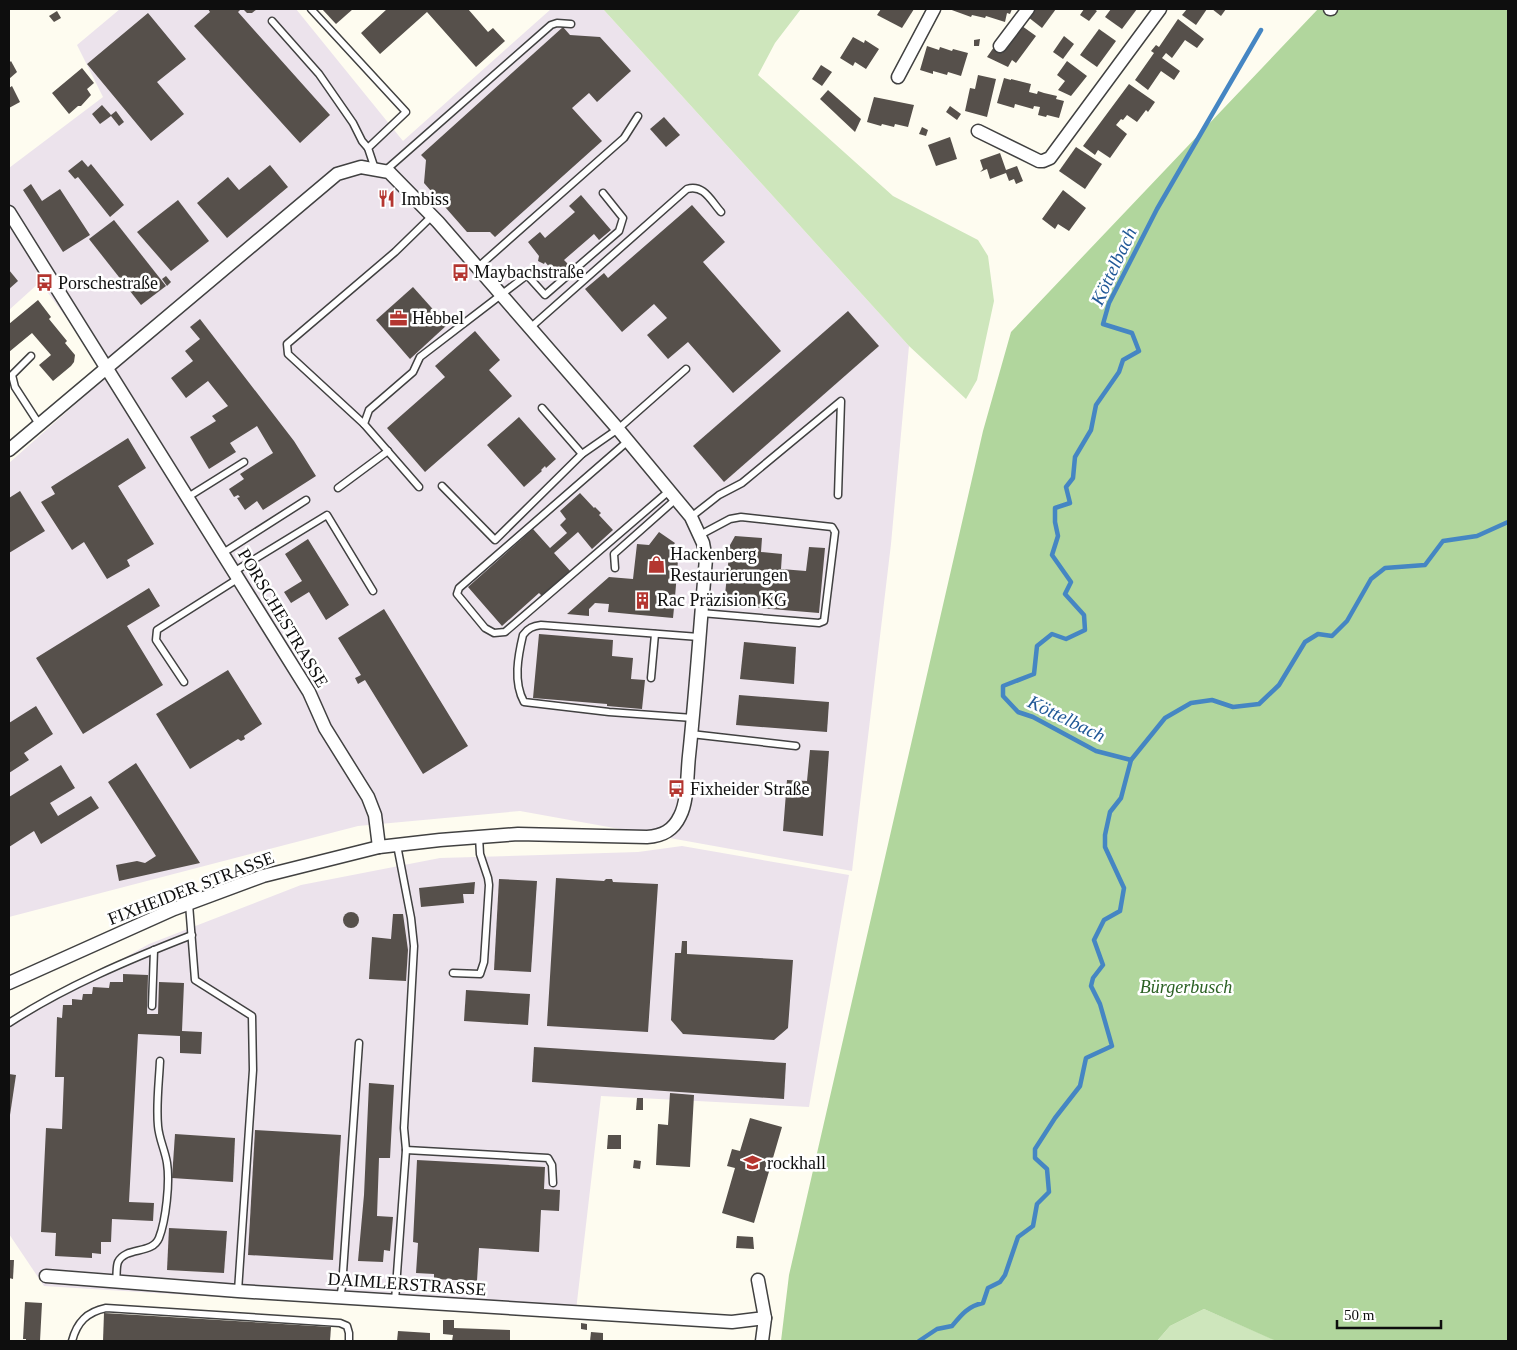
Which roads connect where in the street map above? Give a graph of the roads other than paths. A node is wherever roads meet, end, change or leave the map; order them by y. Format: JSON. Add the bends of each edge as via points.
{"nodes":[{"id":1,"x":311,"y":9,"type":"edge"},
{"id":2,"x":934,"y":9,"type":"edge"},
{"id":3,"x":1028,"y":9,"type":"edge"},
{"id":4,"x":1160,"y":9,"type":"edge"},
{"id":5,"x":272,"y":21,"type":"dead end"},
{"id":6,"x":571,"y":24,"type":"dead end"},
{"id":7,"x":1000,"y":46,"type":"dead end"},
{"id":8,"x":898,"y":77,"type":"dead end"},
{"id":9,"x":638,"y":116,"type":"dead end"},
{"id":10,"x":978,"y":130,"type":"dead end"},
{"id":11,"x":368,"y":148,"type":"junction"},
{"id":12,"x":380,"y":170,"type":"junction"},
{"id":13,"x":603,"y":193,"type":"dead end"},
{"id":14,"x":9,"y":212,"type":"edge"},
{"id":15,"x":721,"y":212,"type":"dead end"},
{"id":16,"x":432,"y":216,"type":"junction"},
{"id":17,"x":477,"y":268,"type":"junction"},
{"id":18,"x":502,"y":296,"type":"junction"},
{"id":19,"x":530,"y":328,"type":"junction"},
{"id":20,"x":31,"y":356,"type":"dead end"},
{"id":21,"x":107,"y":367,"type":"junction"},
{"id":22,"x":686,"y":369,"type":"dead end"},
{"id":23,"x":542,"y":408,"type":"dead end"},
{"id":24,"x":39,"y":424,"type":"junction"},
{"id":25,"x":364,"y":424,"type":"junction"},
{"id":26,"x":618,"y":429,"type":"junction"},
{"id":27,"x":628,"y":442,"type":"junction"},
{"id":28,"x":9,"y":450,"type":"edge"},
{"id":29,"x":388,"y":450,"type":"junction"},
{"id":30,"x":582,"y":454,"type":"junction"},
{"id":31,"x":244,"y":462,"type":"dead end"},
{"id":32,"x":442,"y":486,"type":"dead end"},
{"id":33,"x":419,"y":487,"type":"dead end"},
{"id":34,"x":338,"y":488,"type":"dead end"},
{"id":35,"x":672,"y":495,"type":"junction"},
{"id":36,"x":838,"y":495,"type":"dead end"},
{"id":37,"x":188,"y":497,"type":"junction"},
{"id":38,"x":306,"y":500,"type":"dead end"},
{"id":39,"x":691,"y":517,"type":"junction"},
{"id":40,"x":700,"y":535,"type":"junction"},
{"id":41,"x":223,"y":552,"type":"junction"},
{"id":42,"x":615,"y":568,"type":"dead end"},
{"id":43,"x":237,"y":574,"type":"junction"},
{"id":44,"x":373,"y":591,"type":"dead end"},
{"id":45,"x":701,"y":613,"type":"junction"},
{"id":46,"x":655,"y":634,"type":"junction"},
{"id":47,"x":699,"y":637,"type":"junction"},
{"id":48,"x":651,"y":678,"type":"dead end"},
{"id":49,"x":184,"y":682,"type":"dead end"},
{"id":50,"x":693,"y":718,"type":"junction"},
{"id":51,"x":692,"y":734,"type":"junction"},
{"id":52,"x":796,"y":746,"type":"dead end"},
{"id":53,"x":479,"y":837,"type":"junction"},
{"id":54,"x":397,"y":845,"type":"junction"},
{"id":55,"x":379,"y":847,"type":"junction"},
{"id":56,"x":189,"y":904,"type":"junction"},
{"id":57,"x":192,"y":935,"type":"junction"},
{"id":58,"x":154,"y":950,"type":"junction"},
{"id":59,"x":453,"y":973,"type":"dead end"},
{"id":60,"x":23,"y":976,"type":"junction"},
{"id":61,"x":9,"y":982,"type":"edge"},
{"id":62,"x":9,"y":987,"type":"edge"},
{"id":63,"x":152,"y":1006,"type":"dead end"},
{"id":64,"x":9,"y":1023,"type":"edge"},
{"id":65,"x":359,"y":1043,"type":"dead end"},
{"id":66,"x":160,"y":1061,"type":"dead end"},
{"id":67,"x":406,"y":1150,"type":"junction"},
{"id":68,"x":552,"y":1183,"type":"dead end"},
{"id":69,"x":46,"y":1276,"type":"dead end"},
{"id":70,"x":758,"y":1280,"type":"dead end"},
{"id":71,"x":116,"y":1281,"type":"junction"},
{"id":72,"x":238,"y":1291,"type":"junction"},
{"id":73,"x":340,"y":1297,"type":"junction"},
{"id":74,"x":395,"y":1301,"type":"junction"},
{"id":75,"x":765,"y":1318,"type":"junction"},
{"id":76,"x":72,"y":1341,"type":"edge"},
{"id":77,"x":349,"y":1341,"type":"edge"},
{"id":78,"x":762,"y":1341,"type":"edge"}],
"edges":[{"from":1,"to":11,"type":"lane","via":[[406,112]]},
{"from":2,"to":8,"type":"street"},
{"from":3,"to":7,"type":"street"},
{"from":4,"to":10,"type":"street","via":[[1050,158],[1039,160]]},
{"from":5,"to":11,"type":"lane","via":[[319,74]]},
{"from":6,"to":12,"type":"lane","via":[[551,25]]},
{"from":9,"to":17,"type":"lane","via":[[624,138]]},
{"from":11,"to":12,"type":"lane"},
{"from":12,"to":16,"type":"street","via":[[389,172]]},
{"from":12,"to":21,"type":"street","via":[[361,167],[337,174]]},
{"from":13,"to":18,"type":"lane","via":[[623,218],[619,232],[545,295],[526,275]]},
{"from":14,"to":21,"type":"street","name":"PORSCHESTRASSE"},
{"from":15,"to":19,"type":"lane","via":[[702,189],[687,189]]},
{"from":16,"to":17,"type":"street"},
{"from":16,"to":25,"type":"lane","via":[[395,252],[287,344],[288,354]]},
{"from":17,"to":18,"type":"street"},
{"from":18,"to":19,"type":"street"},
{"from":18,"to":25,"type":"lane","via":[[420,357],[413,372],[369,410]]},
{"from":19,"to":26,"type":"street"},
{"from":20,"to":24,"type":"lane","via":[[12,376],[15,387]]},
{"from":21,"to":24,"type":"street"},
{"from":21,"to":37,"type":"street","name":"PORSCHESTRASSE"},
{"from":22,"to":26,"type":"lane"},
{"from":23,"to":30,"type":"lane"},
{"from":24,"to":28,"type":"street"},
{"from":25,"to":29,"type":"lane"},
{"from":26,"to":27,"type":"street"},
{"from":26,"to":30,"type":"lane"},
{"from":27,"to":35,"type":"street"},
{"from":27,"to":35,"type":"lane","via":[[459,588],[457,594],[486,628],[494,634],[504,632]]},
{"from":29,"to":33,"type":"lane"},
{"from":29,"to":34,"type":"lane"},
{"from":30,"to":32,"type":"lane","via":[[496,540]]},
{"from":31,"to":37,"type":"lane"},
{"from":35,"to":39,"type":"street"},
{"from":35,"to":42,"type":"lane","via":[[614,554]]},
{"from":36,"to":39,"type":"lane","via":[[841,401],[742,482]]},
{"from":37,"to":41,"type":"street","name":"PORSCHESTRASSE"},
{"from":38,"to":41,"type":"lane"},
{"from":39,"to":40,"type":"street"},
{"from":40,"to":45,"type":"street","via":[[706,559]]},
{"from":40,"to":45,"type":"lane","via":[[730,519],[741,517],[832,527],[835,532],[824,621]]},
{"from":41,"to":43,"type":"street","name":"PORSCHESTRASSE"},
{"from":43,"to":44,"type":"lane","via":[[327,515]]},
{"from":43,"to":49,"type":"lane","via":[[156,630],[156,640]]},
{"from":43,"to":55,"type":"street","name":"PORSCHESTRASSE","via":[[368,797],[375,815]]},
{"from":45,"to":47,"type":"street"},
{"from":46,"to":47,"type":"lane"},
{"from":46,"to":48,"type":"lane"},
{"from":46,"to":50,"type":"lane","via":[[534,626],[527,630],[521,642],[517,674],[520,694],[524,702],[536,704]]},
{"from":47,"to":50,"type":"street"},
{"from":50,"to":51,"type":"street"},
{"from":51,"to":52,"type":"lane"},
{"from":51,"to":53,"type":"street","name":"FIXHEIDER STRASSE","via":[[680,816],[662,835],[647,838],[518,834]]},
{"from":53,"to":54,"type":"street","name":"FIXHEIDER STRASSE"},
{"from":53,"to":59,"type":"lane","via":[[489,885],[484,962],[480,974]]},
{"from":54,"to":55,"type":"street","name":"FIXHEIDER STRASSE"},
{"from":54,"to":67,"type":"lane","via":[[414,946],[404,1128]]},
{"from":55,"to":56,"type":"street","name":"FIXHEIDER STRASSE","via":[[263,876]]},
{"from":56,"to":57,"type":"lane"},
{"from":56,"to":60,"type":"street","name":"FIXHEIDER STRASSE"},
{"from":57,"to":58,"type":"lane"},
{"from":57,"to":72,"type":"lane","via":[[195,980],[252,1016],[253,1070]]},
{"from":58,"to":63,"type":"lane"},
{"from":58,"to":64,"type":"lane","via":[[31,1008]]},
{"from":60,"to":61,"type":"street","name":"FIXHEIDER STRASSE"},
{"from":60,"to":62,"type":"street","name":"FIXHEIDER STRASSE"},
{"from":65,"to":73,"type":"lane"},
{"from":66,"to":71,"type":"lane","via":[[158,1125],[168,1164],[162,1226],[154,1246],[124,1256],[118,1263]]},
{"from":67,"to":68,"type":"lane","via":[[548,1158],[552,1165]]},
{"from":67,"to":74,"type":"lane"},
{"from":69,"to":71,"type":"street","name":"DAIMLERSTRASSE"},
{"from":70,"to":75,"type":"street"},
{"from":71,"to":72,"type":"street","name":"DAIMLERSTRASSE"},
{"from":72,"to":73,"type":"street","name":"DAIMLERSTRASSE"},
{"from":73,"to":74,"type":"street","name":"DAIMLERSTRASSE"},
{"from":74,"to":75,"type":"street","name":"DAIMLERSTRASSE","via":[[732,1322]]},
{"from":75,"to":78,"type":"street"},
{"from":76,"to":77,"type":"lane","via":[[76,1329],[88,1314],[106,1308],[340,1322],[347,1326]]}]}
